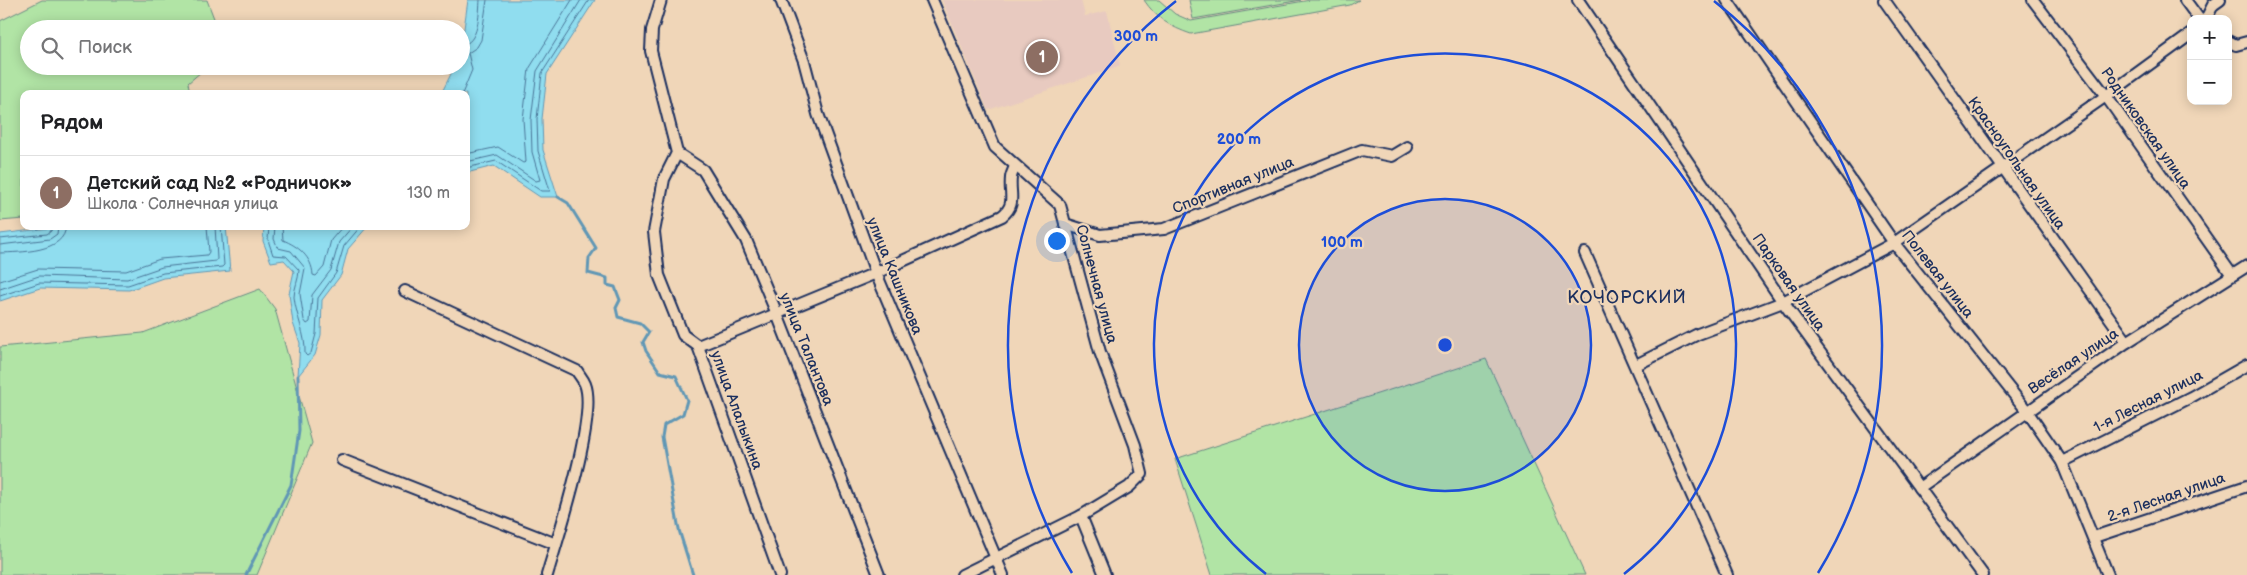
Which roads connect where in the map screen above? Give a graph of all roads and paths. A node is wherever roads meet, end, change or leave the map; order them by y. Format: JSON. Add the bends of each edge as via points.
{"nodes":[{"id":1,"x":661,"y":0,"type":"edge"},
{"id":2,"x":781,"y":0,"type":"edge"},
{"id":3,"x":932,"y":0,"type":"edge"},
{"id":4,"x":1578,"y":0,"type":"edge"},
{"id":5,"x":1727,"y":0,"type":"edge"},
{"id":6,"x":1884,"y":0,"type":"edge"},
{"id":7,"x":2033,"y":0,"type":"edge"},
{"id":8,"x":2185,"y":0,"type":"edge"},
{"id":9,"x":2220,"y":0,"type":"edge"},
{"id":10,"x":2196,"y":15,"type":"edge"},
{"id":11,"x":2208,"y":15,"type":"edge"},
{"id":12,"x":2187,"y":37,"type":"edge"},
{"id":13,"x":2247,"y":42,"type":"edge"},
{"id":14,"x":2232,"y":43,"type":"edge"},
{"id":15,"x":2106,"y":96,"type":"junction"},
{"id":16,"x":1407,"y":147,"type":"dead end"},
{"id":17,"x":676,"y":153,"type":"junction"},
{"id":18,"x":1015,"y":166,"type":"junction"},
{"id":19,"x":2002,"y":168,"type":"junction"},
{"id":20,"x":1066,"y":224,"type":"junction"},
{"id":21,"x":1894,"y":243,"type":"junction"},
{"id":22,"x":1585,"y":253,"type":"dead end"},
{"id":23,"x":2247,"y":266,"type":"edge"},
{"id":24,"x":876,"y":273,"type":"junction"},
{"id":25,"x":2232,"y":275,"type":"junction"},
{"id":26,"x":405,"y":290,"type":"dead end"},
{"id":27,"x":1783,"y":302,"type":"junction"},
{"id":28,"x":778,"y":314,"type":"junction"},
{"id":29,"x":2127,"y":342,"type":"junction"},
{"id":30,"x":698,"y":346,"type":"junction"},
{"id":31,"x":1636,"y":365,"type":"junction"},
{"id":32,"x":2247,"y":365,"type":"edge"},
{"id":33,"x":2027,"y":411,"type":"junction"},
{"id":34,"x":342,"y":460,"type":"dead end"},
{"id":35,"x":2062,"y":462,"type":"junction"},
{"id":36,"x":2247,"y":486,"type":"edge"},
{"id":37,"x":1919,"y":488,"type":"junction"},
{"id":38,"x":1081,"y":516,"type":"junction"},
{"id":39,"x":2094,"y":537,"type":"junction"},
{"id":40,"x":556,"y":544,"type":"junction"},
{"id":41,"x":996,"y":558,"type":"junction"},
{"id":42,"x":547,"y":575,"type":"edge"},
{"id":43,"x":780,"y":575,"type":"edge"},
{"id":44,"x":879,"y":575,"type":"edge"},
{"id":45,"x":962,"y":575,"type":"edge"},
{"id":46,"x":1003,"y":575,"type":"edge"},
{"id":47,"x":1105,"y":575,"type":"edge"},
{"id":48,"x":1727,"y":575,"type":"edge"},
{"id":49,"x":1982,"y":575,"type":"edge"},
{"id":50,"x":2108,"y":575,"type":"edge"}],
"edges":[{"from":1,"to":17,"type":"street","via":[[652,30],[651,51]]},
{"from":2,"to":24,"type":"street","name":"улица Кашникова","via":[[804,60],[818,114]]},
{"from":3,"to":18,"type":"street","name":"Солнечная улица","via":[[995,147]]},
{"from":4,"to":27,"type":"street","name":"Парковая улица"},
{"from":5,"to":21,"type":"street","name":"Полевая улица"},
{"from":6,"to":19,"type":"street","name":"Красноугольная улица"},
{"from":7,"to":15,"type":"street","name":"Родниковская улица"},
{"from":8,"to":10,"type":"street"},
{"from":9,"to":11,"type":"street"},
{"from":12,"to":15,"type":"street"},
{"from":13,"to":14,"type":"street"},
{"from":15,"to":19,"type":"street"},
{"from":15,"to":25,"type":"street","name":"Родниковская улица"},
{"from":16,"to":20,"type":"street","name":"Спортивная улица","via":[[1392,156],[1362,150],[1164,229],[1100,235]]},
{"from":17,"to":28,"type":"street","name":"улица Талантова","via":[[703,170],[746,240]]},
{"from":17,"to":30,"type":"street","name":"улица Алалыкина","via":[[664,179],[654,232],[659,275],[683,335]]},
{"from":18,"to":20,"type":"street","name":"Солнечная улица","via":[[1060,205]]},
{"from":18,"to":24,"type":"street","via":[[1010,178],[1013,194],[1009,211]]},
{"from":19,"to":21,"type":"street"},
{"from":19,"to":29,"type":"street","name":"Красноугольная улица"},
{"from":20,"to":38,"type":"street","name":"Солнечная улица","via":[[1100,352],[1135,445],[1142,474],[1128,487]]},
{"from":21,"to":27,"type":"street"},
{"from":21,"to":33,"type":"street","name":"Полевая улица"},
{"from":22,"to":31,"type":"street"},
{"from":23,"to":25,"type":"street","name":"Весёлая улица"},
{"from":24,"to":28,"type":"street"},
{"from":24,"to":41,"type":"street","name":"улица Кашникова"},
{"from":25,"to":29,"type":"street","name":"Весёлая улица"},
{"from":26,"to":40,"type":"street","via":[[577,371],[586,384],[586,434]]},
{"from":27,"to":31,"type":"street","via":[[1698,334]]},
{"from":27,"to":37,"type":"street","name":"Парковая улица"},
{"from":28,"to":30,"type":"street"},
{"from":28,"to":44,"type":"street","name":"улица Талантова"},
{"from":29,"to":33,"type":"street","name":"Весёлая улица"},
{"from":30,"to":43,"type":"street","name":"улица Алалыкина"},
{"from":31,"to":48,"type":"street"},
{"from":32,"to":35,"type":"street","name":"1-я Лесная улица"},
{"from":33,"to":35,"type":"street","name":"Полевая улица"},
{"from":33,"to":37,"type":"street","name":"Весёлая улица"},
{"from":34,"to":40,"type":"street"},
{"from":35,"to":39,"type":"street","name":"Полевая улица"},
{"from":36,"to":39,"type":"street","name":"2-я Лесная улица"},
{"from":37,"to":49,"type":"street","name":"Парковая улица"},
{"from":38,"to":41,"type":"street"},
{"from":38,"to":47,"type":"street"},
{"from":39,"to":50,"type":"street","name":"Полевая улица"},
{"from":40,"to":42,"type":"street"},
{"from":41,"to":45,"type":"street"},
{"from":41,"to":46,"type":"street","name":"улица Кашникова"}]}
